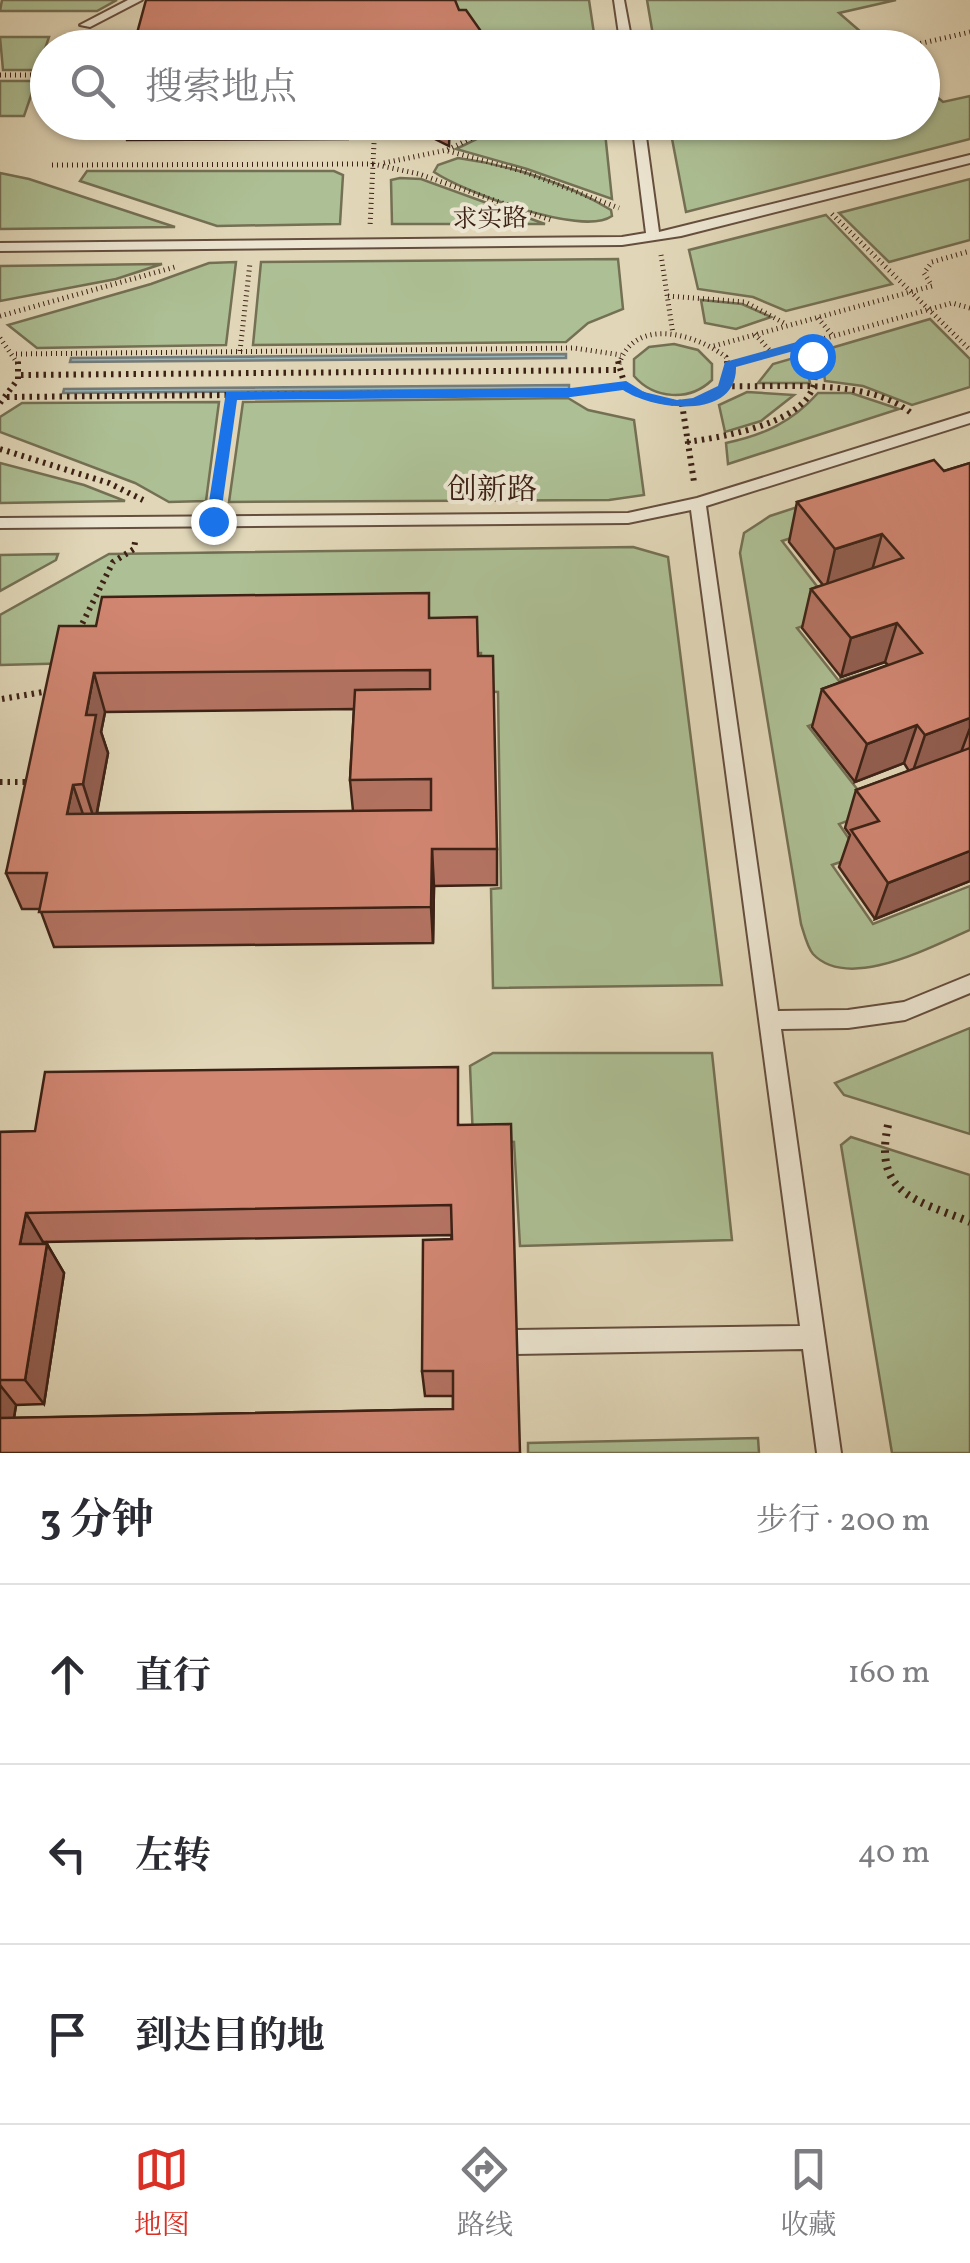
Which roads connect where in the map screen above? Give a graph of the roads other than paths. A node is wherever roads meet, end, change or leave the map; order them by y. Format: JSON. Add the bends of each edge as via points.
{"nodes":[{"id":1,"x":136,"y":0,"type":"edge"},
{"id":2,"x":620,"y":0,"type":"edge"},
{"id":3,"x":86,"y":25,"type":"dead end"},
{"id":4,"x":624,"y":30,"type":"edge"},
{"id":5,"x":640,"y":140,"type":"edge"},
{"id":6,"x":970,"y":159,"type":"edge"},
{"id":7,"x":653,"y":238,"type":"junction"},
{"id":8,"x":0,"y":248,"type":"edge"},
{"id":9,"x":970,"y":418,"type":"edge"},
{"id":10,"x":698,"y":503,"type":"junction"},
{"id":11,"x":0,"y":523,"type":"edge"},
{"id":12,"x":970,"y":984,"type":"edge"},
{"id":13,"x":770,"y":1020,"type":"junction"},
{"id":14,"x":813,"y":1337,"type":"junction"},
{"id":15,"x":515,"y":1342,"type":"edge"},
{"id":16,"x":830,"y":1453,"type":"edge"}],
"edges":[{"from":1,"to":3,"type":"lane"},
{"from":2,"to":4,"type":"lane"},
{"from":5,"to":7,"type":"lane"},
{"from":6,"to":7,"type":"lane","name":"求实路"},
{"from":7,"to":8,"type":"lane","name":"求实路"},
{"from":9,"to":10,"type":"lane","name":"创新路"},
{"from":10,"to":11,"type":"lane","name":"创新路","via":[[628,518]]},
{"from":10,"to":13,"type":"lane"},
{"from":12,"to":13,"type":"lane","via":[[905,1011]]},
{"from":13,"to":14,"type":"lane"},
{"from":14,"to":15,"type":"lane"},
{"from":14,"to":16,"type":"lane"}]}
